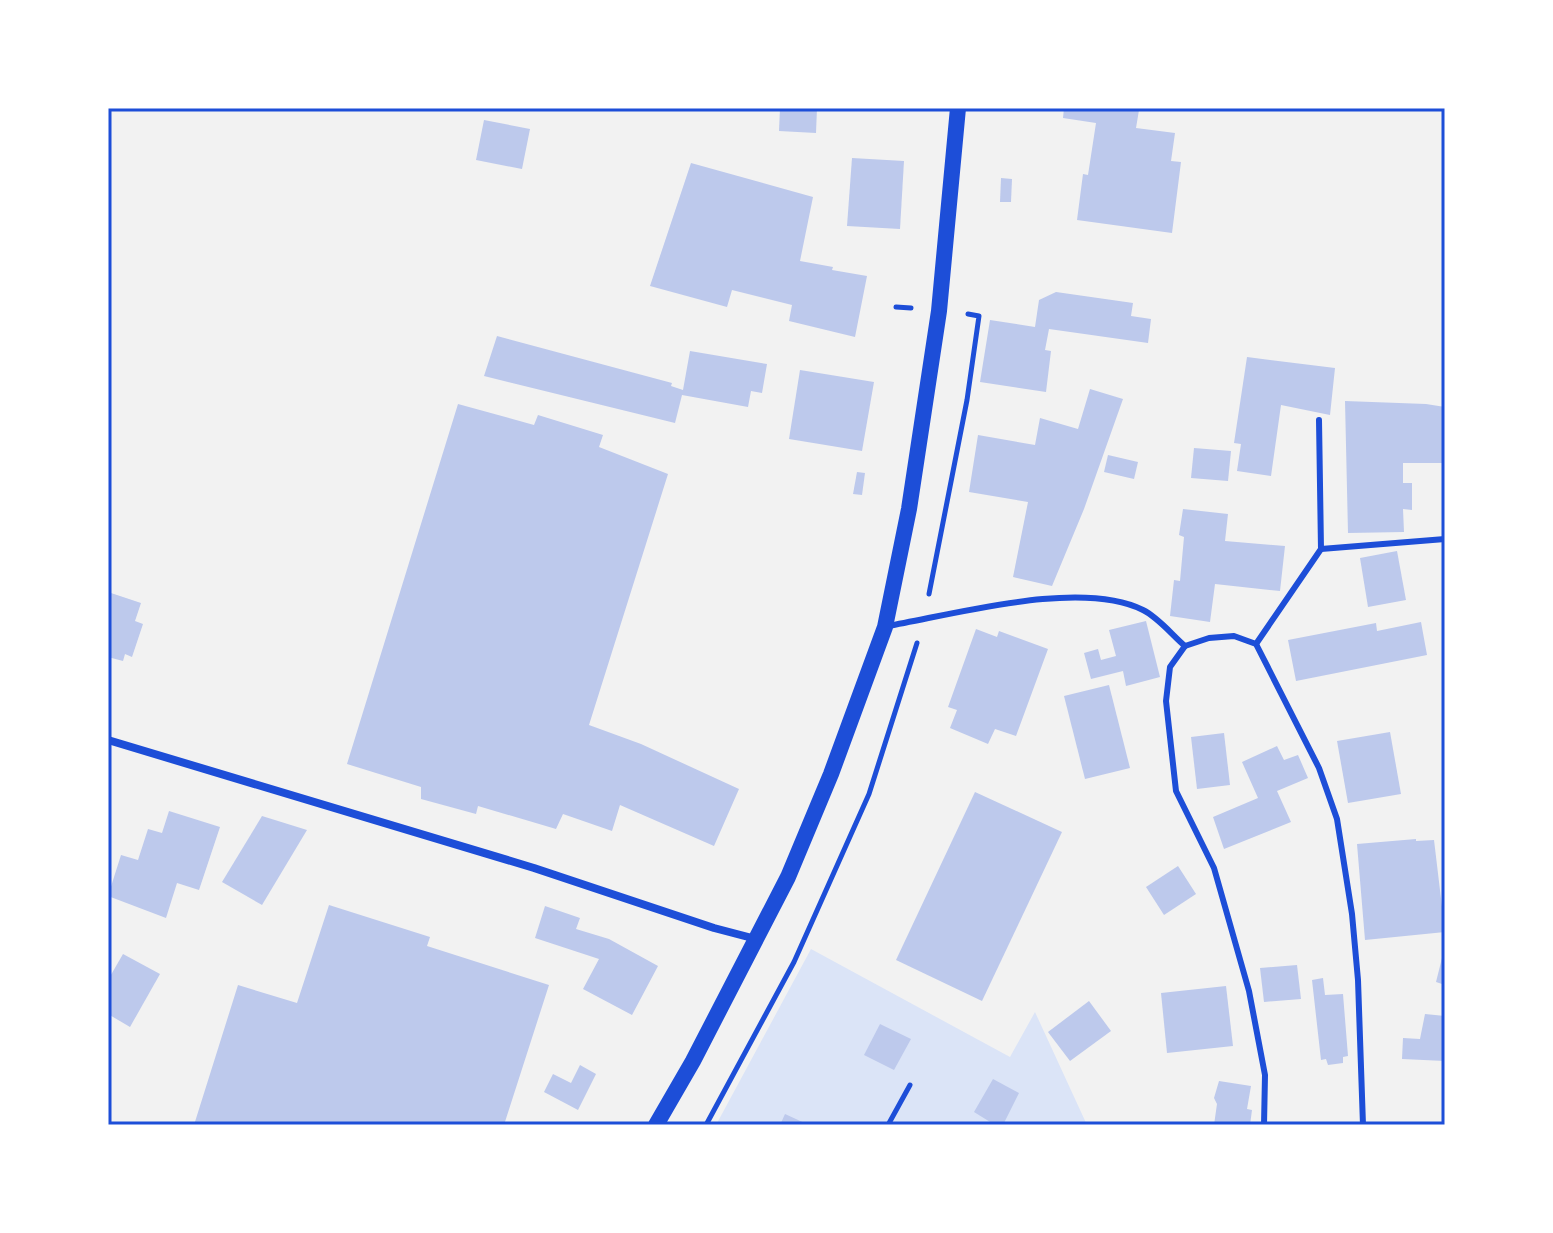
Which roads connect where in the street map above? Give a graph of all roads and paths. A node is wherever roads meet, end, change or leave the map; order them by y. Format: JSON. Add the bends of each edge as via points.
{"nodes":[{"id":1,"x":958,"y":108,"type":"edge"},
{"id":2,"x":1319,"y":420,"type":"dead end"},
{"id":3,"x":1445,"y":539,"type":"edge"},
{"id":4,"x":1321,"y":549,"type":"junction"},
{"id":5,"x":885,"y":627,"type":"junction"},
{"id":6,"x":1256,"y":644,"type":"junction"},
{"id":7,"x":1185,"y":646,"type":"junction"},
{"id":8,"x":108,"y":740,"type":"edge"},
{"id":9,"x":757,"y":939,"type":"junction"},
{"id":10,"x":910,"y":1085,"type":"dead end"},
{"id":11,"x":656,"y":1125,"type":"edge"},
{"id":12,"x":888,"y":1125,"type":"edge"},
{"id":13,"x":1264,"y":1125,"type":"edge"},
{"id":14,"x":1363,"y":1125,"type":"edge"}],
"edges":[{"from":1,"to":5,"type":"main road","via":[[939,311]]},
{"from":2,"to":4,"type":"lane"},
{"from":3,"to":4,"type":"lane"},
{"from":4,"to":6,"type":"lane"},
{"from":5,"to":7,"type":"lane","via":[[1041,598],[1103,600],[1147,612]]},
{"from":5,"to":9,"type":"main road","via":[[820,800]]},
{"from":6,"to":7,"type":"lane","via":[[1234,636]]},
{"from":6,"to":14,"type":"lane","via":[[1319,768],[1337,819],[1358,980]]},
{"from":7,"to":13,"type":"lane","via":[[1170,667],[1166,701],[1176,791],[1214,868],[1249,991],[1265,1075]]},
{"from":8,"to":9,"type":"street"},
{"from":9,"to":11,"type":"main road"},
{"from":10,"to":12,"type":"path"}]}
